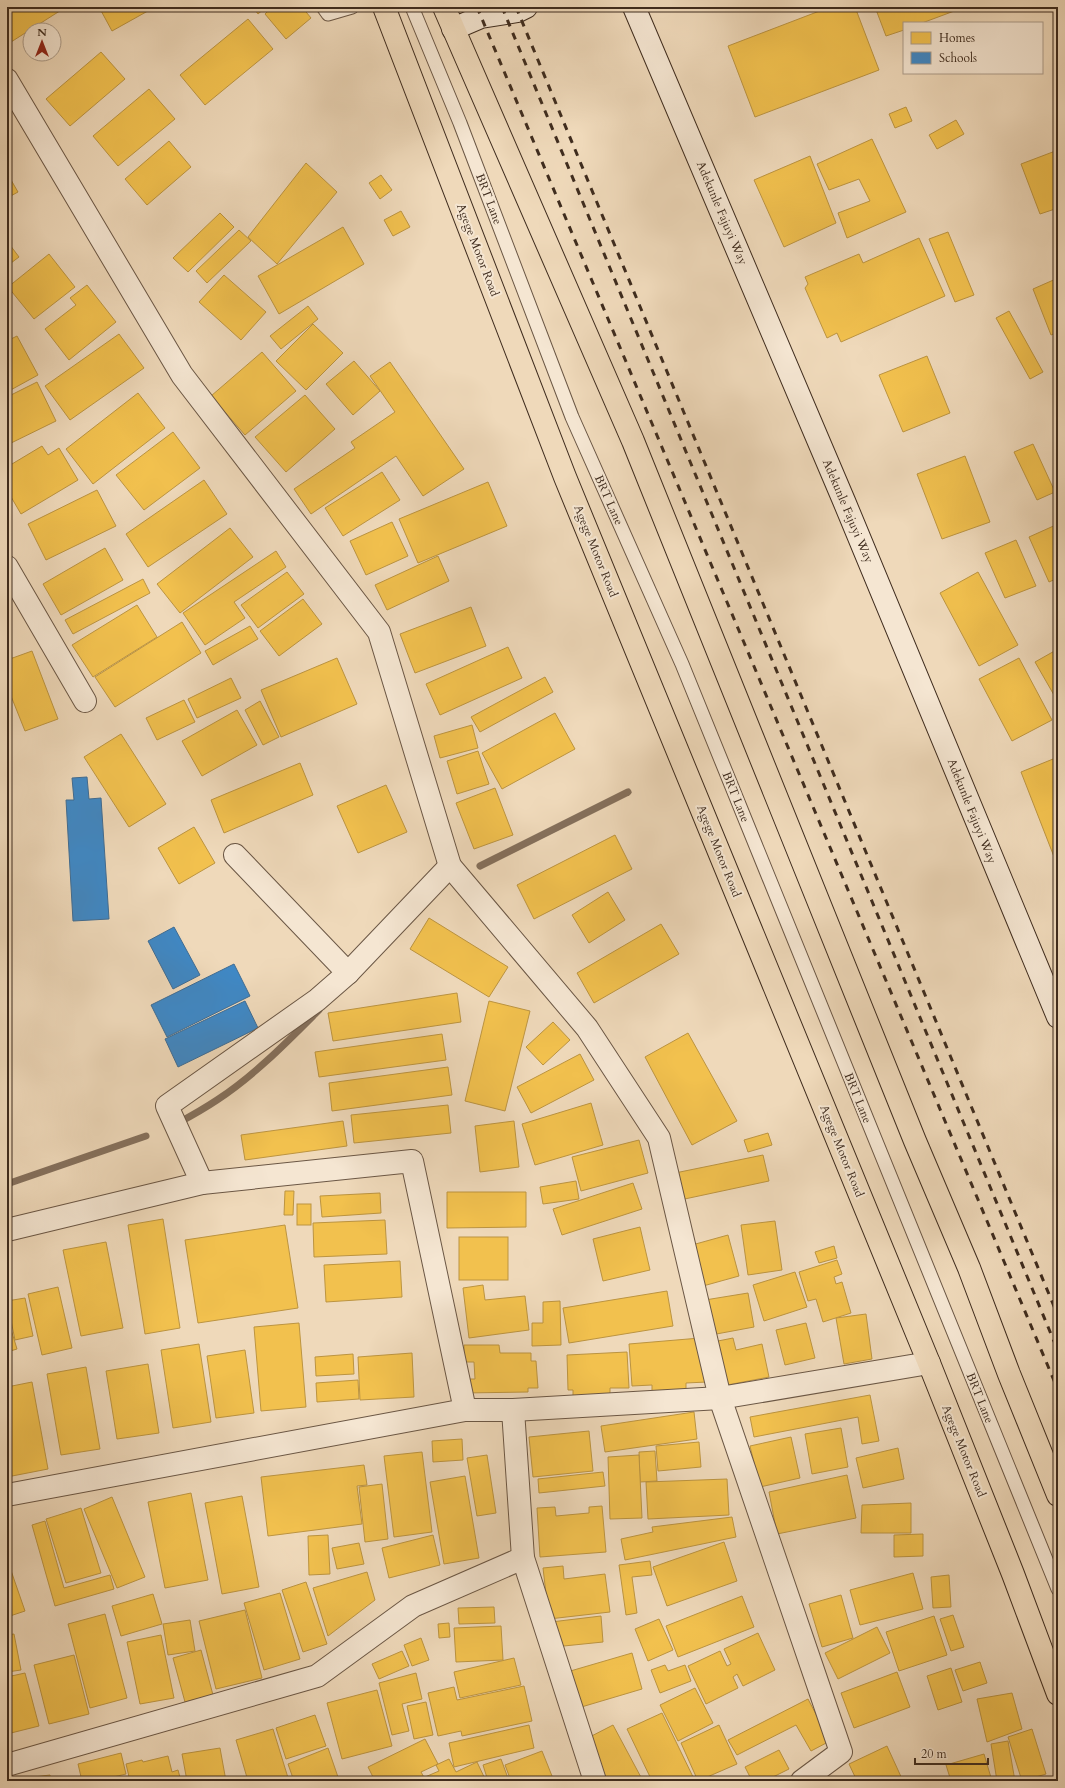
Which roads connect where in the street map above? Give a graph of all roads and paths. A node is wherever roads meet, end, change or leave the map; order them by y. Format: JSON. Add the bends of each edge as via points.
{"nodes":[{"id":1,"x":323,"y":7,"type":"edge"},
{"id":2,"x":352,"y":7,"type":"edge"},
{"id":3,"x":384,"y":7,"type":"edge"},
{"id":4,"x":412,"y":7,"type":"edge"},
{"id":5,"x":444,"y":7,"type":"edge"},
{"id":6,"x":526,"y":7,"type":"edge"},
{"id":7,"x":634,"y":7,"type":"edge"},
{"id":8,"x":453,"y":29,"type":"junction"},
{"id":9,"x":7,"y":80,"type":"edge"},
{"id":10,"x":7,"y":567,"type":"edge"},
{"id":11,"x":85,"y":701,"type":"dead end"},
{"id":12,"x":235,"y":855,"type":"dead end"},
{"id":13,"x":450,"y":866,"type":"junction"},
{"id":14,"x":348,"y":973,"type":"junction"},
{"id":15,"x":1058,"y":1017,"type":"edge"},
{"id":16,"x":202,"y":1183,"type":"junction"},
{"id":17,"x":7,"y":1230,"type":"edge"},
{"id":18,"x":929,"y":1363,"type":"junction"},
{"id":19,"x":720,"y":1398,"type":"junction"},
{"id":20,"x":465,"y":1410,"type":"junction"},
{"id":21,"x":513,"y":1410,"type":"junction"},
{"id":22,"x":7,"y":1495,"type":"edge"},
{"id":23,"x":1058,"y":1495,"type":"edge"},
{"id":24,"x":523,"y":1558,"type":"junction"},
{"id":25,"x":1058,"y":1589,"type":"edge"},
{"id":26,"x":1058,"y":1694,"type":"edge"},
{"id":27,"x":7,"y":1765,"type":"edge"},
{"id":28,"x":595,"y":1781,"type":"edge"},
{"id":29,"x":801,"y":1781,"type":"edge"}],
"edges":[{"from":1,"to":2,"type":"lane","via":[[328,14],[332,14]]},
{"from":3,"to":18,"type":"highway","name":"Agege Motor Road","via":[[566,477]]},
{"from":4,"to":25,"type":"lane","name":"BRT Lane","via":[[460,123],[572,417],[682,664]]},
{"from":5,"to":8,"type":"highway"},
{"from":6,"to":8,"type":"street","via":[[518,11],[481,17]]},
{"from":7,"to":15,"type":"street","name":"Adekunle Fajuyi Way","via":[[844,501]]},
{"from":8,"to":23,"type":"highway","via":[[633,441],[915,1141],[969,1268]]},
{"from":9,"to":13,"type":"street","via":[[182,375],[379,632]]},
{"from":10,"to":11,"type":"street"},
{"from":12,"to":14,"type":"street"},
{"from":13,"to":14,"type":"street"},
{"from":13,"to":19,"type":"street","via":[[587,1028],[659,1138]]},
{"from":14,"to":16,"type":"street","via":[[318,1000],[167,1106]]},
{"from":16,"to":17,"type":"street"},
{"from":16,"to":20,"type":"street","via":[[412,1161]]},
{"from":18,"to":19,"type":"street"},
{"from":18,"to":26,"type":"highway","name":"Agege Motor Road"},
{"from":19,"to":21,"type":"street"},
{"from":19,"to":29,"type":"street","via":[[841,1752]]},
{"from":20,"to":21,"type":"street"},
{"from":20,"to":22,"type":"street"},
{"from":21,"to":24,"type":"street"},
{"from":24,"to":27,"type":"street","via":[[413,1606],[318,1676]]},
{"from":24,"to":28,"type":"street"}]}
